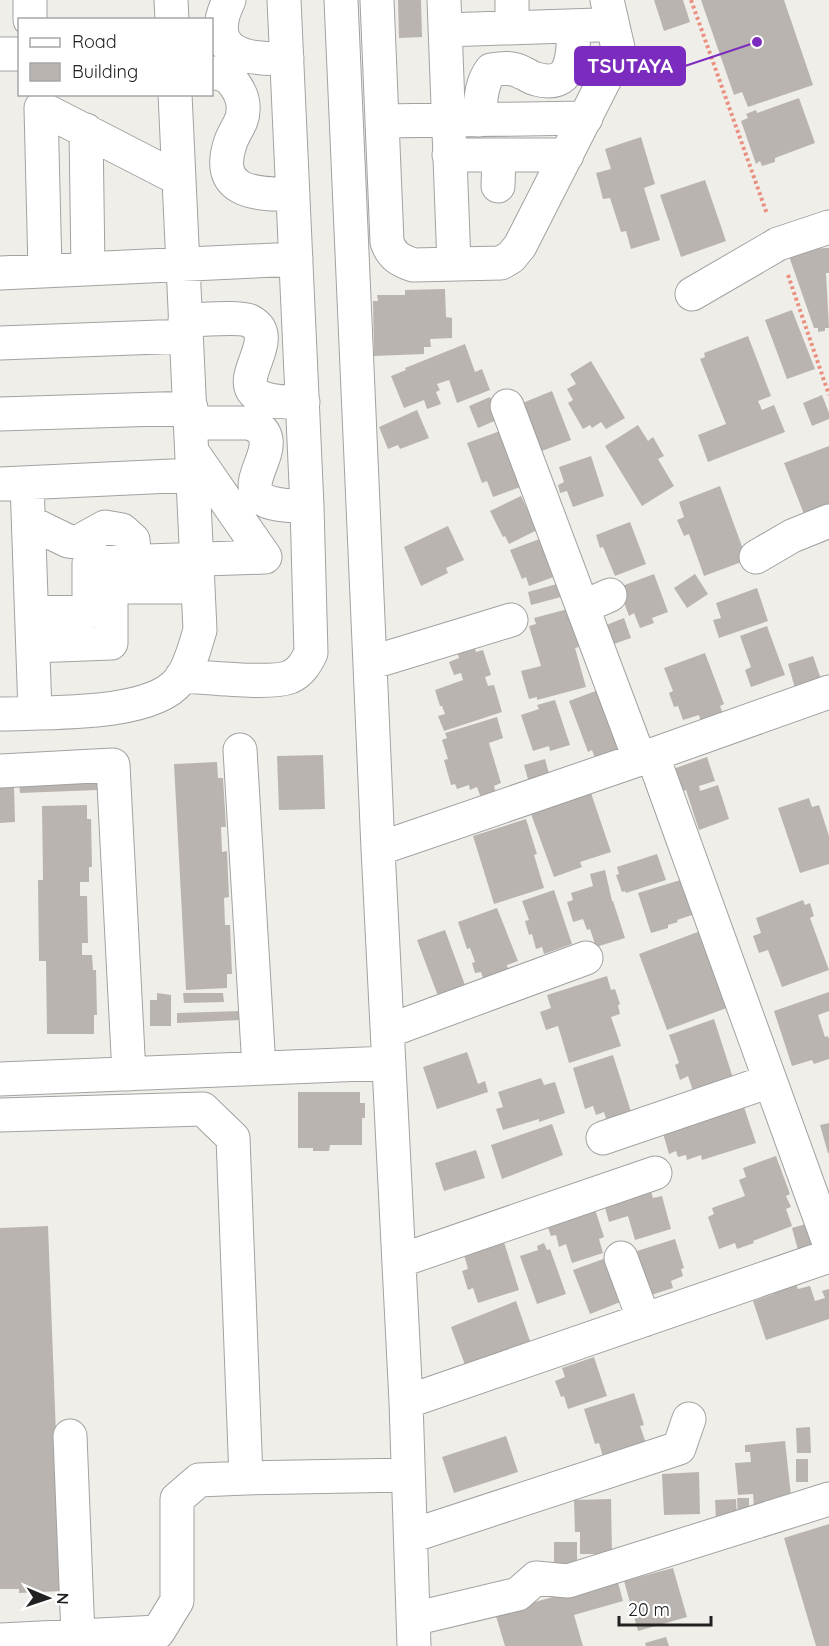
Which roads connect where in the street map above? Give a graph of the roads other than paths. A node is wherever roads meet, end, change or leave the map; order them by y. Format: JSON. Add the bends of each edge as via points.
{"nodes":[{"id":1,"x":30,"y":0,"type":"edge"},
{"id":2,"x":171,"y":0,"type":"edge"},
{"id":3,"x":229,"y":0,"type":"edge"},
{"id":4,"x":284,"y":0,"type":"edge"},
{"id":5,"x":341,"y":0,"type":"edge"},
{"id":6,"x":377,"y":0,"type":"edge"},
{"id":7,"x":610,"y":12,"type":"edge"},
{"id":8,"x":512,"y":14,"type":"edge"},
{"id":9,"x":445,"y":15,"type":"edge"},
{"id":10,"x":30,"y":18,"type":"edge"},
{"id":11,"x":172,"y":18,"type":"edge"},
{"id":12,"x":574,"y":26,"type":"junction"},
{"id":13,"x":0,"y":54,"type":"edge"},
{"id":14,"x":18,"y":54,"type":"edge"},
{"id":15,"x":287,"y":58,"type":"junction"},
{"id":16,"x":213,"y":73,"type":"edge"},
{"id":17,"x":175,"y":96,"type":"edge"},
{"id":18,"x":586,"y":118,"type":"junction"},
{"id":19,"x":464,"y":120,"type":"junction"},
{"id":20,"x":382,"y":122,"type":"junction"},
{"id":21,"x":86,"y":130,"type":"junction"},
{"id":22,"x":450,"y":155,"type":"junction"},
{"id":23,"x":567,"y":155,"type":"junction"},
{"id":24,"x":179,"y":180,"type":"junction"},
{"id":25,"x":293,"y":194,"type":"junction"},
{"id":26,"x":829,"y":227,"type":"edge"},
{"id":27,"x":296,"y":258,"type":"junction"},
{"id":28,"x":454,"y":264,"type":"junction"},
{"id":29,"x":183,"y":265,"type":"junction"},
{"id":30,"x":88,"y":268,"type":"junction"},
{"id":31,"x":45,"y":270,"type":"junction"},
{"id":32,"x":0,"y":273,"type":"edge"},
{"id":33,"x":692,"y":294,"type":"dead end"},
{"id":34,"x":186,"y":328,"type":"junction"},
{"id":35,"x":0,"y":344,"type":"edge"},
{"id":36,"x":303,"y":402,"type":"junction"},
{"id":37,"x":507,"y":406,"type":"dead end"},
{"id":38,"x":0,"y":414,"type":"edge"},
{"id":39,"x":192,"y":440,"type":"junction"},
{"id":40,"x":14,"y":483,"type":"edge"},
{"id":41,"x":307,"y":506,"type":"junction"},
{"id":42,"x":829,"y":521,"type":"edge"},
{"id":43,"x":29,"y":522,"type":"junction"},
{"id":44,"x":756,"y":557,"type":"dead end"},
{"id":45,"x":135,"y":561,"type":"junction"},
{"id":46,"x":197,"y":572,"type":"junction"},
{"id":47,"x":32,"y":613,"type":"junction"},
{"id":48,"x":510,"y":620,"type":"dead end"},
{"id":49,"x":33,"y":646,"type":"junction"},
{"id":50,"x":370,"y":663,"type":"junction"},
{"id":51,"x":182,"y":676,"type":"junction"},
{"id":52,"x":829,"y":692,"type":"edge"},
{"id":53,"x":35,"y":712,"type":"junction"},
{"id":54,"x":0,"y":714,"type":"edge"},
{"id":55,"x":240,"y":750,"type":"dead end"},
{"id":56,"x":646,"y":757,"type":"junction"},
{"id":57,"x":0,"y":771,"type":"edge"},
{"id":58,"x":378,"y":849,"type":"junction"},
{"id":59,"x":586,"y":958,"type":"dead end"},
{"id":60,"x":388,"y":1047,"type":"junction"},
{"id":61,"x":259,"y":1068,"type":"junction"},
{"id":62,"x":129,"y":1074,"type":"junction"},
{"id":63,"x":0,"y":1079,"type":"edge"},
{"id":64,"x":770,"y":1081,"type":"junction"},
{"id":65,"x":0,"y":1115,"type":"edge"},
{"id":66,"x":603,"y":1138,"type":"dead end"},
{"id":67,"x":655,"y":1173,"type":"dead end"},
{"id":68,"x":829,"y":1243,"type":"edge"},
{"id":69,"x":829,"y":1256,"type":"edge"},
{"id":70,"x":621,"y":1258,"type":"dead end"},
{"id":71,"x":399,"y":1261,"type":"junction"},
{"id":72,"x":644,"y":1320,"type":"junction"},
{"id":73,"x":406,"y":1402,"type":"junction"},
{"id":74,"x":689,"y":1419,"type":"dead end"},
{"id":75,"x":70,"y":1436,"type":"dead end"},
{"id":76,"x":408,"y":1475,"type":"junction"},
{"id":77,"x":246,"y":1478,"type":"junction"},
{"id":78,"x":829,"y":1499,"type":"edge"},
{"id":79,"x":411,"y":1536,"type":"junction"},
{"id":80,"x":413,"y":1633,"type":"edge"},
{"id":81,"x":78,"y":1636,"type":"junction"},
{"id":82,"x":0,"y":1640,"type":"edge"}],
"edges":[{"from":1,"to":10,"type":"street"},
{"from":2,"to":11,"type":"street"},
{"from":3,"to":15,"type":"street","via":[[221,27],[231,51],[265,60]]},
{"from":4,"to":15,"type":"street"},
{"from":5,"to":50,"type":"street"},
{"from":6,"to":20,"type":"street"},
{"from":7,"to":12,"type":"street"},
{"from":7,"to":18,"type":"street","via":[[618,48]]},
{"from":8,"to":9,"type":"street"},
{"from":8,"to":12,"type":"street"},
{"from":9,"to":19,"type":"street"},
{"from":12,"to":19,"type":"street","via":[[573,58],[564,75],[554,81],[543,81],[516,69],[491,70]]},
{"from":13,"to":14,"type":"street"},
{"from":15,"to":25,"type":"street"},
{"from":16,"to":25,"type":"street","via":[[229,76],[242,99],[242,117],[227,152],[230,179],[252,192]]},
{"from":17,"to":24,"type":"street"},
{"from":18,"to":19,"type":"street"},
{"from":18,"to":23,"type":"street"},
{"from":19,"to":20,"type":"street"},
{"from":19,"to":22,"type":"street"},
{"from":20,"to":28,"type":"street","via":[[387,242],[391,254],[413,265]]},
{"from":21,"to":24,"type":"street"},
{"from":21,"to":30,"type":"street"},
{"from":21,"to":31,"type":"street","via":[[41,108]]},
{"from":22,"to":23,"type":"street","via":[[499,170]]},
{"from":22,"to":28,"type":"street"},
{"from":23,"to":28,"type":"street","via":[[526,236],[511,257],[501,263]]},
{"from":24,"to":29,"type":"street"},
{"from":25,"to":27,"type":"street"},
{"from":26,"to":33,"type":"street","via":[[778,244]]},
{"from":27,"to":29,"type":"street"},
{"from":27,"to":36,"type":"street"},
{"from":29,"to":30,"type":"street"},
{"from":29,"to":34,"type":"street"},
{"from":30,"to":31,"type":"street"},
{"from":31,"to":32,"type":"street"},
{"from":34,"to":35,"type":"street"},
{"from":34,"to":36,"type":"street","via":[[237,319],[251,321],[262,339],[250,375],[254,391],[259,398],[277,403]]},
{"from":34,"to":39,"type":"street"},
{"from":36,"to":41,"type":"street"},
{"from":37,"to":56,"type":"street","via":[[596,601],[635,747]]},
{"from":38,"to":39,"type":"street"},
{"from":39,"to":40,"type":"street"},
{"from":39,"to":41,"type":"street","via":[[249,423],[256,425],[267,442],[255,479],[258,495],[271,504]]},
{"from":39,"to":46,"type":"street"},
{"from":39,"to":46,"type":"street","via":[[265,557]]},
{"from":40,"to":43,"type":"street"},
{"from":41,"to":51,"type":"street","via":[[312,639],[311,653],[303,668],[289,677],[268,680]]},
{"from":42,"to":44,"type":"street"},
{"from":43,"to":45,"type":"street","via":[[78,542],[105,527],[122,530],[133,540]]},
{"from":43,"to":47,"type":"street"},
{"from":45,"to":46,"type":"street"},
{"from":45,"to":47,"type":"street","via":[[89,563],[89,612]]},
{"from":46,"to":49,"type":"street","via":[[111,587],[111,643]]},
{"from":46,"to":51,"type":"street","via":[[200,630]]},
{"from":47,"to":49,"type":"street"},
{"from":48,"to":50,"type":"street"},
{"from":49,"to":53,"type":"street"},
{"from":50,"to":58,"type":"street"},
{"from":51,"to":53,"type":"street","via":[[152,700],[120,708]]},
{"from":52,"to":56,"type":"street"},
{"from":53,"to":54,"type":"street"},
{"from":55,"to":61,"type":"street"},
{"from":56,"to":58,"type":"street"},
{"from":56,"to":64,"type":"street","via":[[656,765]]},
{"from":57,"to":62,"type":"street","via":[[113,765]]},
{"from":58,"to":60,"type":"street"},
{"from":59,"to":60,"type":"street"},
{"from":60,"to":61,"type":"street"},
{"from":60,"to":71,"type":"street"},
{"from":61,"to":62,"type":"street"},
{"from":62,"to":63,"type":"street"},
{"from":64,"to":66,"type":"street"},
{"from":64,"to":68,"type":"street"},
{"from":65,"to":77,"type":"street","via":[[203,1109],[233,1138]]},
{"from":67,"to":71,"type":"street"},
{"from":69,"to":72,"type":"street"},
{"from":70,"to":72,"type":"street"},
{"from":71,"to":73,"type":"street"},
{"from":72,"to":73,"type":"street"},
{"from":73,"to":76,"type":"street"},
{"from":74,"to":79,"type":"street","via":[[680,1448]]},
{"from":75,"to":81,"type":"street"},
{"from":76,"to":77,"type":"street"},
{"from":76,"to":79,"type":"street"},
{"from":77,"to":81,"type":"street","via":[[199,1480],[177,1499],[177,1601],[158,1632]]},
{"from":78,"to":80,"type":"street","via":[[568,1581],[536,1578],[518,1594]]},
{"from":79,"to":80,"type":"street"},
{"from":81,"to":82,"type":"street"}]}
